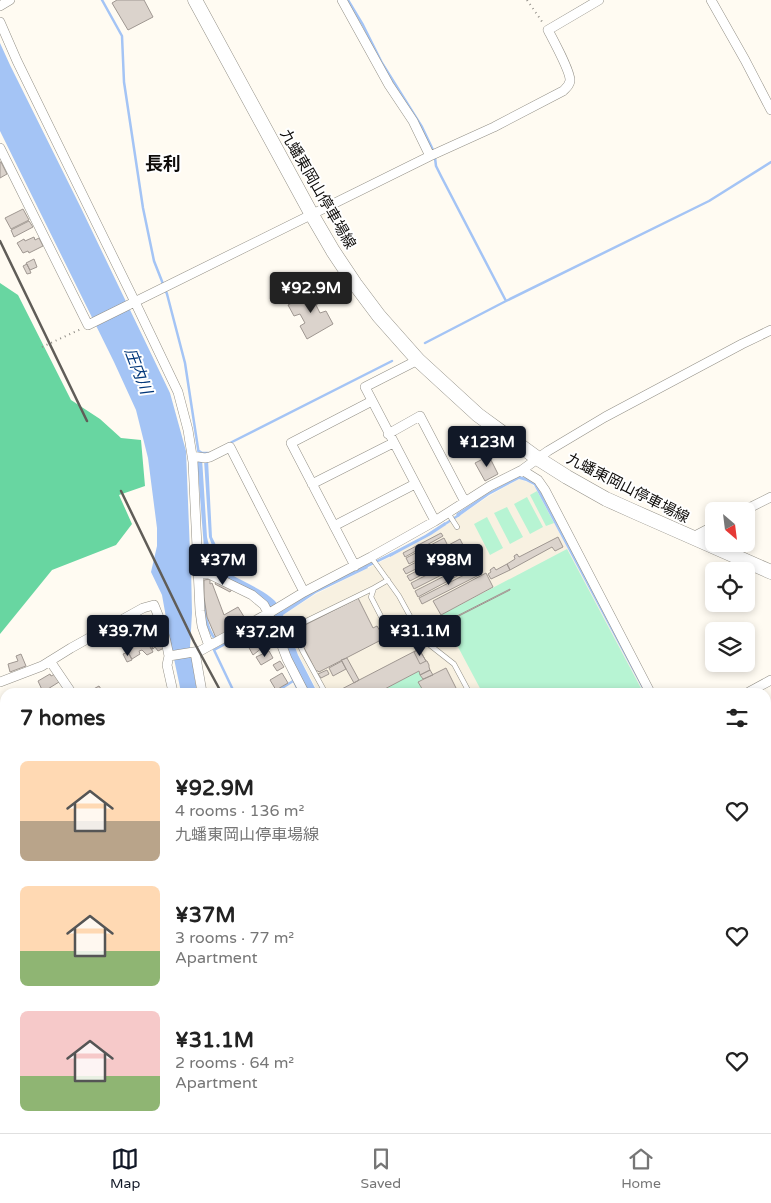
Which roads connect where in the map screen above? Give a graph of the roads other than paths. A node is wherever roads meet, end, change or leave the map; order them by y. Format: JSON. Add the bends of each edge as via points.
{"nodes":[{"id":1,"x":10,"y":0,"type":"edge"},
{"id":2,"x":195,"y":0,"type":"edge"},
{"id":3,"x":342,"y":0,"type":"edge"},
{"id":4,"x":599,"y":0,"type":"edge"},
{"id":5,"x":711,"y":0,"type":"edge"},
{"id":6,"x":0,"y":6,"type":"edge"},
{"id":7,"x":0,"y":22,"type":"edge"},
{"id":8,"x":771,"y":110,"type":"edge"},
{"id":9,"x":0,"y":148,"type":"edge"},
{"id":10,"x":433,"y":155,"type":"junction"},
{"id":11,"x":312,"y":215,"type":"junction"},
{"id":12,"x":133,"y":303,"type":"junction"},
{"id":13,"x":771,"y":330,"type":"edge"},
{"id":14,"x":418,"y":360,"type":"junction"},
{"id":15,"x":372,"y":401,"type":"junction"},
{"id":16,"x":388,"y":434,"type":"junction"},
{"id":17,"x":393,"y":443,"type":"junction"},
{"id":18,"x":196,"y":456,"type":"junction"},
{"id":19,"x":537,"y":458,"type":"junction"},
{"id":20,"x":522,"y":470,"type":"junction"},
{"id":21,"x":312,"y":484,"type":"junction"},
{"id":22,"x":415,"y":484,"type":"junction"},
{"id":23,"x":771,"y":497,"type":"edge"},
{"id":24,"x":465,"y":502,"type":"junction"},
{"id":25,"x":755,"y":505,"type":"edge"},
{"id":26,"x":451,"y":517,"type":"junction"},
{"id":27,"x":435,"y":521,"type":"junction"},
{"id":28,"x":334,"y":526,"type":"junction"},
{"id":29,"x":457,"y":527,"type":"dead end"},
{"id":30,"x":705,"y":531,"type":"edge"},
{"id":31,"x":692,"y":538,"type":"junction"},
{"id":32,"x":373,"y":560,"type":"junction"},
{"id":33,"x":355,"y":566,"type":"junction"},
{"id":34,"x":200,"y":572,"type":"junction"},
{"id":35,"x":771,"y":572,"type":"edge"},
{"id":36,"x":388,"y":580,"type":"junction"},
{"id":37,"x":374,"y":588,"type":"junction"},
{"id":38,"x":304,"y":592,"type":"junction"},
{"id":39,"x":270,"y":613,"type":"junction"},
{"id":40,"x":417,"y":629,"type":"junction"},
{"id":41,"x":209,"y":646,"type":"junction"},
{"id":42,"x":194,"y":652,"type":"junction"},
{"id":43,"x":170,"y":656,"type":"junction"},
{"id":44,"x":50,"y":661,"type":"junction"},
{"id":45,"x":771,"y":680,"type":"edge"},
{"id":46,"x":0,"y":682,"type":"edge"},
{"id":47,"x":68,"y":688,"type":"edge"},
{"id":48,"x":172,"y":688,"type":"edge"},
{"id":49,"x":201,"y":688,"type":"edge"},
{"id":50,"x":302,"y":688,"type":"edge"},
{"id":51,"x":323,"y":688,"type":"edge"},
{"id":52,"x":467,"y":688,"type":"edge"},
{"id":53,"x":648,"y":688,"type":"edge"},
{"id":54,"x":756,"y":688,"type":"edge"}],
"edges":[{"from":1,"to":6,"type":"street"},
{"from":2,"to":11,"type":"main road","name":"九蟠東岡山停車場線"},
{"from":3,"to":10,"type":"street","via":[[389,85]]},
{"from":4,"to":10,"type":"street","via":[[548,30],[567,69],[570,82],[563,91]]},
{"from":5,"to":8,"type":"street"},
{"from":7,"to":12,"type":"street"},
{"from":9,"to":12,"type":"street","via":[[89,325]]},
{"from":10,"to":11,"type":"street"},
{"from":11,"to":12,"type":"street"},
{"from":11,"to":14,"type":"main road","name":"九蟠東岡山停車場線","via":[[355,284]]},
{"from":12,"to":18,"type":"street","via":[[178,392]]},
{"from":13,"to":19,"type":"street","via":[[605,417]]},
{"from":14,"to":15,"type":"street","via":[[364,387]]},
{"from":14,"to":19,"type":"main road","name":"九蟠東岡山停車場線","via":[[478,415]]},
{"from":15,"to":16,"type":"street"},
{"from":15,"to":21,"type":"street","via":[[291,443]]},
{"from":16,"to":17,"type":"street"},
{"from":16,"to":24,"type":"street","via":[[420,416]]},
{"from":17,"to":21,"type":"street"},
{"from":17,"to":22,"type":"street"},
{"from":18,"to":34,"type":"street"},
{"from":18,"to":38,"type":"street","via":[[210,457],[230,447]]},
{"from":19,"to":20,"type":"street"},
{"from":19,"to":31,"type":"main road","name":"九蟠東岡山停車場線","via":[[606,499]]},
{"from":20,"to":24,"type":"street"},
{"from":20,"to":53,"type":"street","via":[[538,480],[545,490]]},
{"from":21,"to":28,"type":"street"},
{"from":22,"to":27,"type":"street"},
{"from":22,"to":28,"type":"street"},
{"from":23,"to":25,"type":"street"},
{"from":24,"to":26,"type":"street"},
{"from":26,"to":27,"type":"street"},
{"from":26,"to":29,"type":"lane"},
{"from":27,"to":32,"type":"street"},
{"from":28,"to":33,"type":"street"},
{"from":30,"to":31,"type":"street"},
{"from":31,"to":35,"type":"main road","name":"九蟠東岡山停車場線"},
{"from":32,"to":33,"type":"street"},
{"from":32,"to":36,"type":"lane"},
{"from":33,"to":38,"type":"street"},
{"from":34,"to":39,"type":"street","via":[[252,595]]},
{"from":34,"to":41,"type":"street","via":[[202,626]]},
{"from":36,"to":37,"type":"lane"},
{"from":36,"to":40,"type":"lane"},
{"from":37,"to":40,"type":"lane","via":[[371,597],[395,639],[403,641]]},
{"from":37,"to":51,"type":"lane","via":[[292,628]]},
{"from":38,"to":39,"type":"street"},
{"from":39,"to":41,"type":"street"},
{"from":39,"to":50,"type":"street","via":[[287,660]]},
{"from":40,"to":52,"type":"lane","via":[[426,642],[454,664]]},
{"from":41,"to":42,"type":"street"},
{"from":42,"to":43,"type":"street"},
{"from":42,"to":49,"type":"street"},
{"from":43,"to":44,"type":"street","via":[[154,605],[143,608]]},
{"from":43,"to":48,"type":"street","via":[[167,665]]},
{"from":44,"to":46,"type":"street"},
{"from":44,"to":47,"type":"street"},
{"from":45,"to":54,"type":"street"}]}
